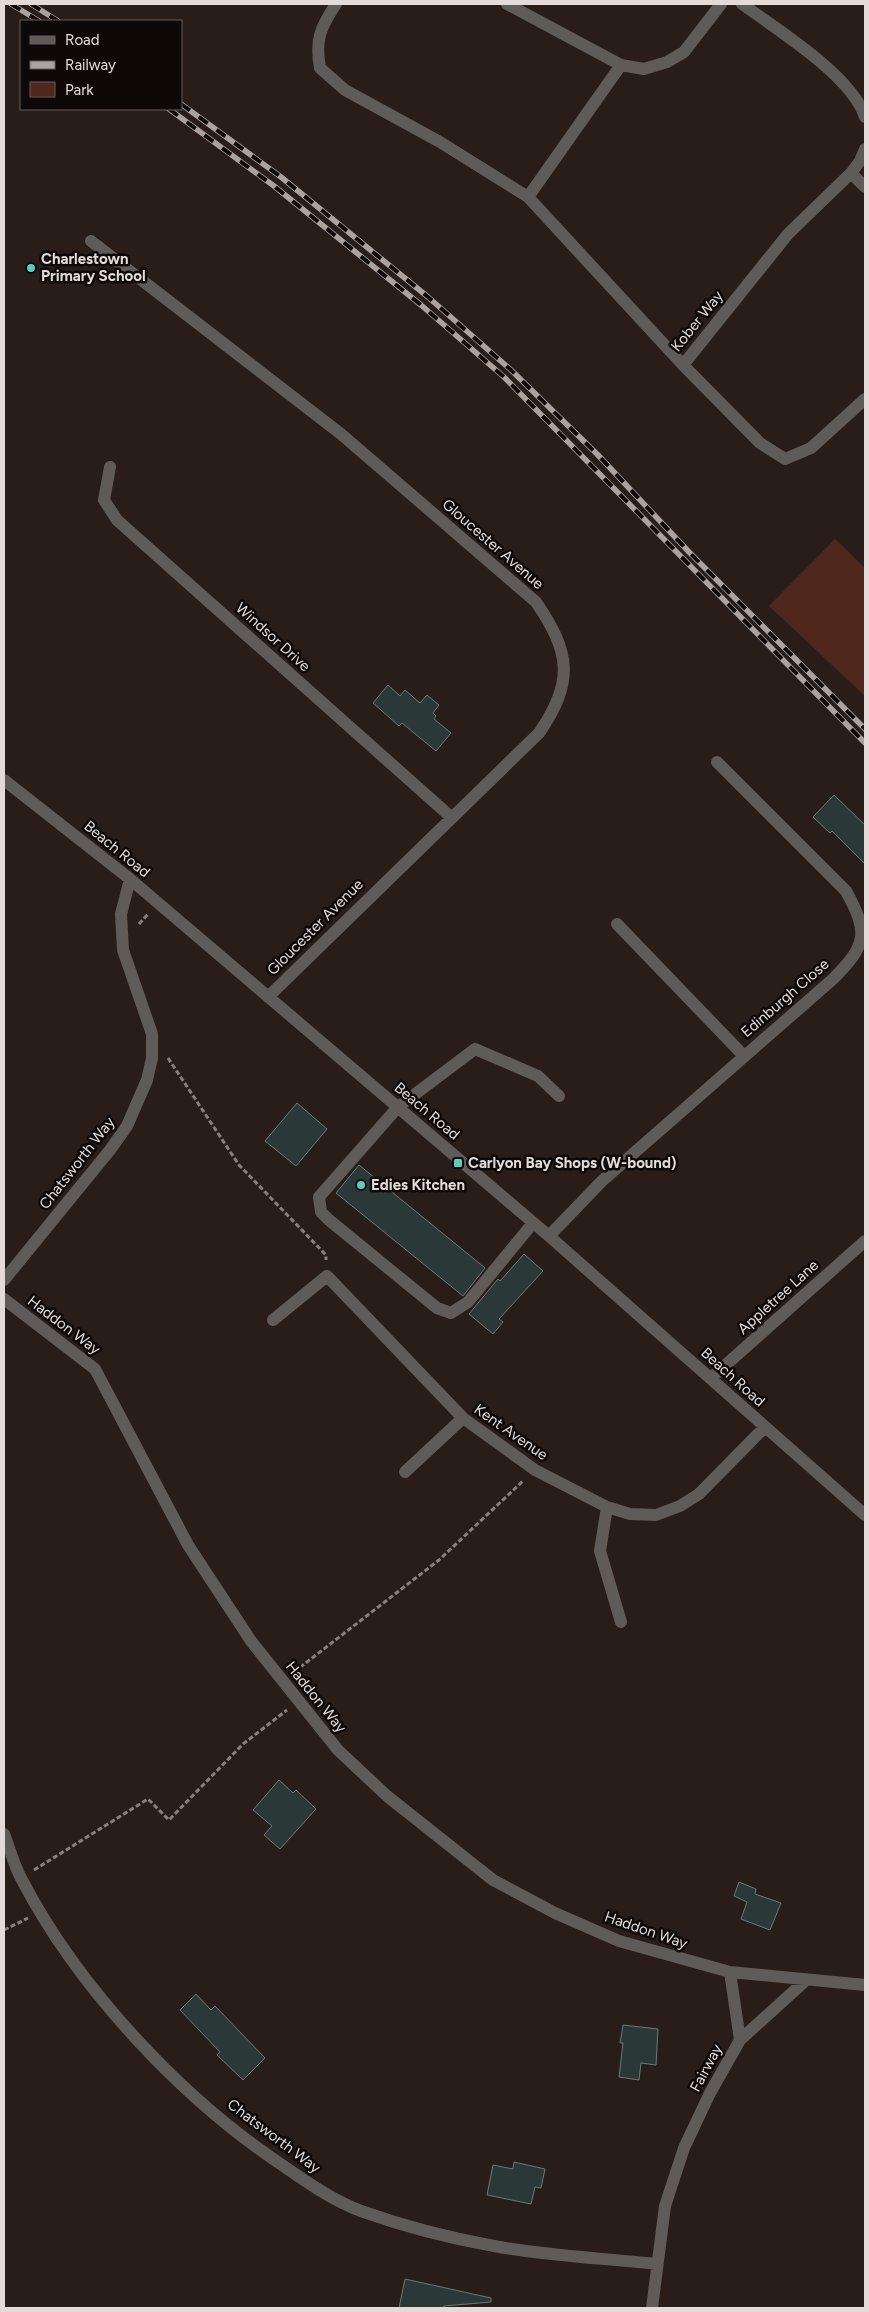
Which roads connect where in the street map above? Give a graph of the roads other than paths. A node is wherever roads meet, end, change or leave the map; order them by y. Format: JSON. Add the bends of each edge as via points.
{"nodes":[{"id":1,"x":336,"y":4,"type":"edge"},
{"id":2,"x":507,"y":4,"type":"edge"},
{"id":3,"x":721,"y":4,"type":"edge"},
{"id":4,"x":742,"y":4,"type":"edge"},
{"id":5,"x":621,"y":65,"type":"junction"},
{"id":6,"x":863,"y":102,"type":"edge"},
{"id":7,"x":865,"y":117,"type":"edge"},
{"id":8,"x":865,"y":149,"type":"edge"},
{"id":9,"x":851,"y":173,"type":"junction"},
{"id":10,"x":865,"y":187,"type":"edge"},
{"id":11,"x":528,"y":197,"type":"junction"},
{"id":12,"x":91,"y":241,"type":"dead end"},
{"id":13,"x":683,"y":365,"type":"junction"},
{"id":14,"x":865,"y":399,"type":"edge"},
{"id":15,"x":110,"y":467,"type":"dead end"},
{"id":16,"x":717,"y":762,"type":"dead end"},
{"id":17,"x":4,"y":780,"type":"edge"},
{"id":18,"x":451,"y":817,"type":"junction"},
{"id":19,"x":130,"y":879,"type":"junction"},
{"id":20,"x":617,"y":924,"type":"dead end"},
{"id":21,"x":864,"y":932,"type":"edge"},
{"id":22,"x":268,"y":997,"type":"junction"},
{"id":23,"x":744,"y":1056,"type":"junction"},
{"id":24,"x":559,"y":1096,"type":"dead end"},
{"id":25,"x":398,"y":1107,"type":"junction"},
{"id":26,"x":533,"y":1223,"type":"junction"},
{"id":27,"x":549,"y":1236,"type":"junction"},
{"id":28,"x":865,"y":1240,"type":"edge"},
{"id":29,"x":4,"y":1280,"type":"edge"},
{"id":30,"x":4,"y":1299,"type":"edge"},
{"id":31,"x":273,"y":1320,"type":"dead end"},
{"id":32,"x":711,"y":1378,"type":"junction"},
{"id":33,"x":463,"y":1418,"type":"junction"},
{"id":34,"x":764,"y":1428,"type":"junction"},
{"id":35,"x":405,"y":1472,"type":"dead end"},
{"id":36,"x":607,"y":1507,"type":"junction"},
{"id":37,"x":865,"y":1515,"type":"edge"},
{"id":38,"x":621,"y":1622,"type":"dead end"},
{"id":39,"x":4,"y":1834,"type":"edge"},
{"id":40,"x":730,"y":1972,"type":"junction"},
{"id":41,"x":805,"y":1981,"type":"junction"},
{"id":42,"x":865,"y":1985,"type":"edge"},
{"id":43,"x":740,"y":2040,"type":"junction"},
{"id":44,"x":656,"y":2264,"type":"junction"},
{"id":45,"x":652,"y":2308,"type":"edge"}],
"edges":[{"from":1,"to":11,"type":"street","name":"Kober Way","via":[[324,22],[316,48],[320,68],[345,90],[440,142]]},
{"from":2,"to":5,"type":"street"},
{"from":3,"to":5,"type":"street","via":[[684,52],[667,62],[644,69]]},
{"from":4,"to":6,"type":"street","via":[[793,40]]},
{"from":5,"to":11,"type":"street"},
{"from":6,"to":7,"type":"street"},
{"from":8,"to":9,"type":"street","name":"Kober Way"},
{"from":9,"to":10,"type":"street"},
{"from":9,"to":13,"type":"street","name":"Kober Way","via":[[788,234]]},
{"from":11,"to":13,"type":"street","name":"Kober Way"},
{"from":12,"to":18,"type":"street","name":"Gloucester Avenue","via":[[341,434],[536,602],[555,630],[564,658],[564,681],[550,717],[539,733]]},
{"from":13,"to":14,"type":"street","via":[[760,443],[785,459],[811,448]]},
{"from":15,"to":18,"type":"street","name":"Windsor Drive","via":[[104,500],[117,520]]},
{"from":16,"to":21,"type":"street","name":"Edinburgh Close","via":[[846,891],[860,914]]},
{"from":17,"to":19,"type":"street","name":"Beach Road"},
{"from":18,"to":22,"type":"street","name":"Gloucester Avenue"},
{"from":19,"to":22,"type":"street","name":"Beach Road"},
{"from":19,"to":29,"type":"street","name":"Chatsworth Way","via":[[121,914],[123,950],[152,1034],[152,1058],[147,1080],[127,1126],[110,1150]]},
{"from":20,"to":23,"type":"street"},
{"from":21,"to":23,"type":"street","name":"Edinburgh Close","via":[[864,939],[852,959]]},
{"from":22,"to":25,"type":"street","name":"Beach Road"},
{"from":23,"to":27,"type":"street","name":"Edinburgh Close","via":[[602,1181]]},
{"from":24,"to":25,"type":"street","via":[[538,1076],[475,1049]]},
{"from":25,"to":26,"type":"street","name":"Beach Road"},
{"from":25,"to":26,"type":"street","via":[[319,1197],[321,1212],[329,1220],[437,1308],[451,1313],[468,1302]]},
{"from":26,"to":27,"type":"street","name":"Beach Road"},
{"from":27,"to":32,"type":"street","name":"Beach Road"},
{"from":28,"to":32,"type":"street","name":"Appletree Lane"},
{"from":30,"to":40,"type":"street","name":"Haddon Way","via":[[95,1369],[188,1545],[251,1641],[338,1750],[387,1796],[493,1880],[555,1913],[619,1941]]},
{"from":31,"to":33,"type":"street","name":"Kent Avenue","via":[[327,1276]]},
{"from":32,"to":34,"type":"street","name":"Beach Road"},
{"from":33,"to":35,"type":"street"},
{"from":33,"to":36,"type":"street","name":"Kent Avenue","via":[[535,1470]]},
{"from":34,"to":36,"type":"street","name":"Kent Avenue","via":[[698,1494],[680,1506],[656,1515],[630,1514]]},
{"from":34,"to":37,"type":"street","name":"Beach Road"},
{"from":36,"to":38,"type":"street","via":[[600,1552]]},
{"from":39,"to":44,"type":"street","name":"Chatsworth Way","via":[[20,1878],[78,1970],[166,2068],[262,2152],[359,2210],[428,2230],[495,2246]]},
{"from":40,"to":41,"type":"street"},
{"from":40,"to":43,"type":"street","name":"Fairway"},
{"from":41,"to":42,"type":"street"},
{"from":41,"to":43,"type":"street"},
{"from":43,"to":44,"type":"street","name":"Fairway","via":[[684,2148],[665,2206]]},
{"from":44,"to":45,"type":"street","name":"Fairway"}]}
